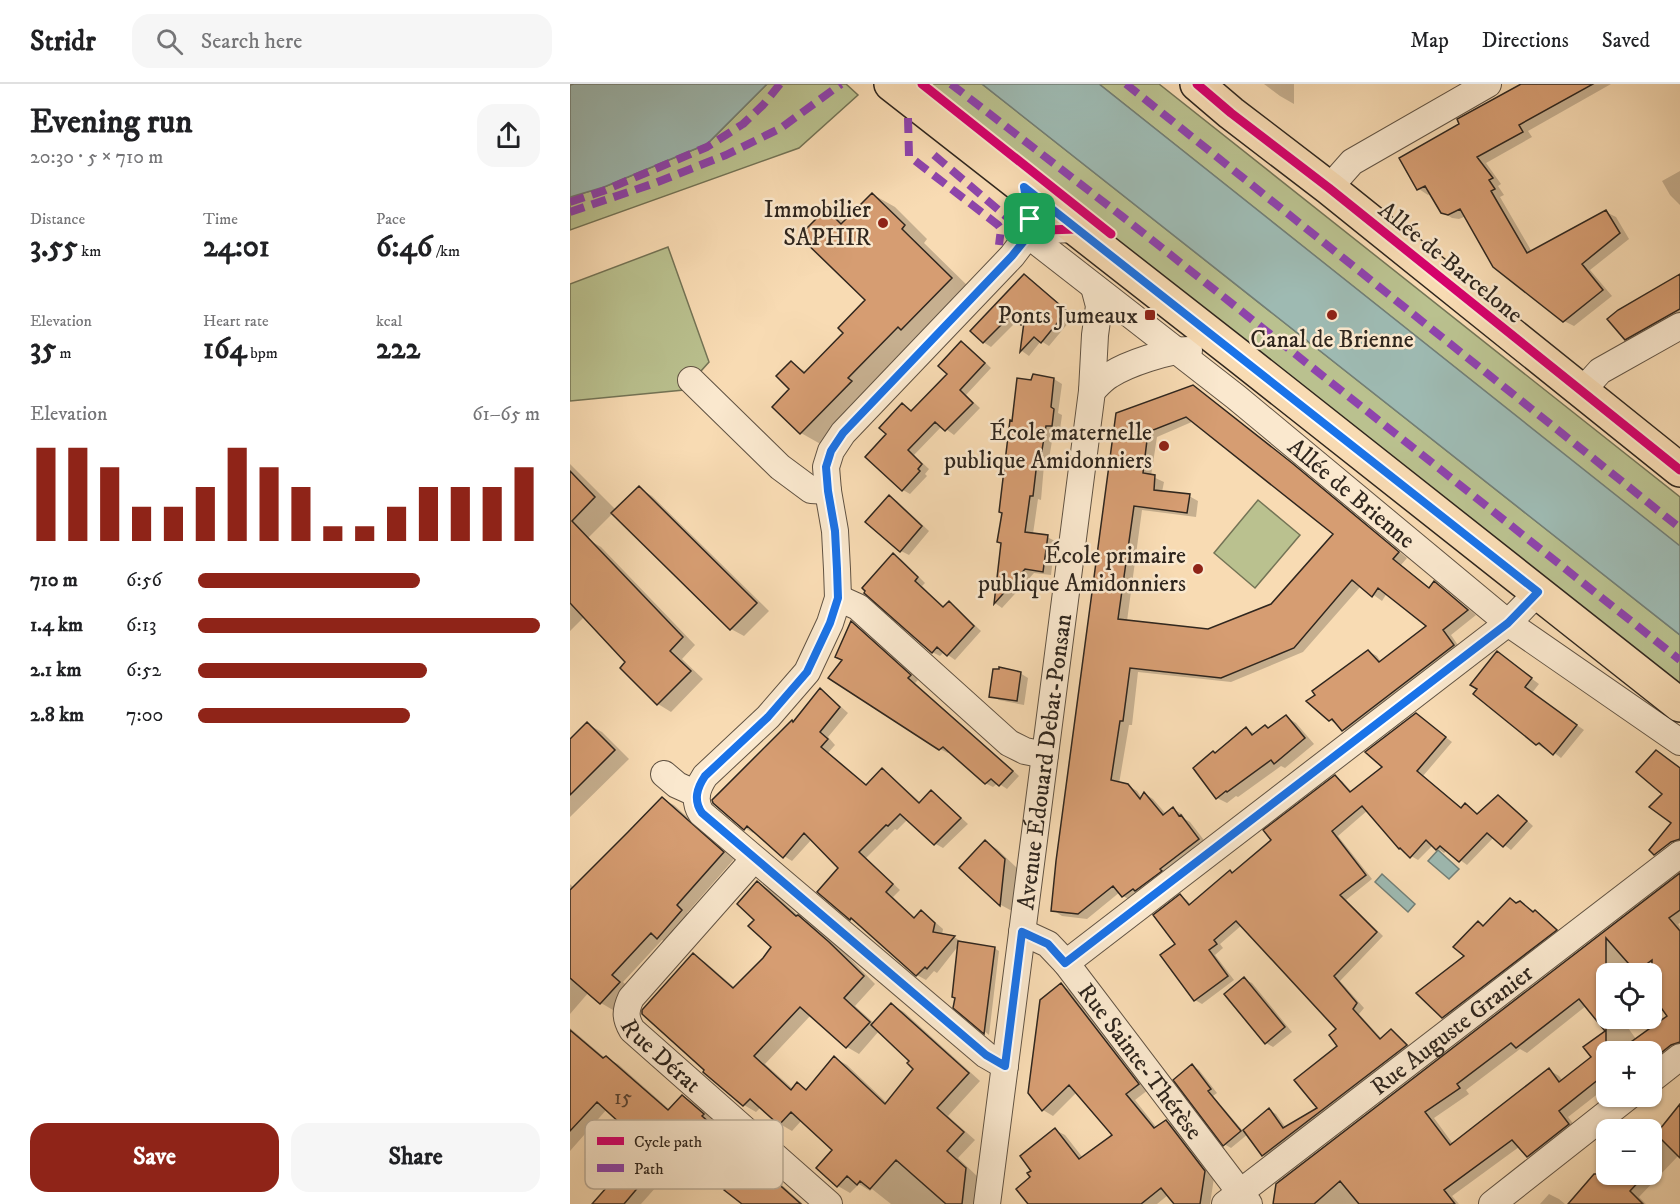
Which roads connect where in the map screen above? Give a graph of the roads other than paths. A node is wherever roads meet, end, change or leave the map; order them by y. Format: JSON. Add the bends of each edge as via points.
{"nodes":[{"id":1,"x":891,"y":84,"type":"edge"},
{"id":2,"x":1197,"y":84,"type":"edge"},
{"id":3,"x":1488,"y":84,"type":"edge"},
{"id":4,"x":1024,"y":187,"type":"junction"},
{"id":5,"x":1329,"y":188,"type":"junction"},
{"id":6,"x":1077,"y":229,"type":"junction"},
{"id":7,"x":1028,"y":236,"type":"junction"},
{"id":8,"x":1094,"y":287,"type":"junction"},
{"id":9,"x":1680,"y":326,"type":"edge"},
{"id":10,"x":1175,"y":350,"type":"junction"},
{"id":11,"x":1236,"y":354,"type":"junction"},
{"id":12,"x":691,"y":380,"type":"dead end"},
{"id":13,"x":1092,"y":391,"type":"junction"},
{"id":14,"x":1582,"y":391,"type":"junction"},
{"id":15,"x":1680,"y":470,"type":"edge"},
{"id":16,"x":828,"y":491,"type":"junction"},
{"id":17,"x":1538,"y":592,"type":"junction"},
{"id":18,"x":838,"y":598,"type":"junction"},
{"id":19,"x":1508,"y":623,"type":"junction"},
{"id":20,"x":1680,"y":705,"type":"edge"},
{"id":21,"x":1680,"y":742,"type":"edge"},
{"id":22,"x":1045,"y":755,"type":"junction"},
{"id":23,"x":664,"y":774,"type":"dead end"},
{"id":24,"x":697,"y":794,"type":"junction"},
{"id":25,"x":1680,"y":854,"type":"edge"},
{"id":26,"x":754,"y":859,"type":"junction"},
{"id":27,"x":1022,"y":932,"type":"junction"},
{"id":28,"x":1065,"y":963,"type":"junction"},
{"id":29,"x":1680,"y":1057,"type":"edge"},
{"id":30,"x":1005,"y":1066,"type":"junction"},
{"id":31,"x":1662,"y":1071,"type":"edge"},
{"id":32,"x":1615,"y":1107,"type":"edge"},
{"id":33,"x":734,"y":1120,"type":"edge"},
{"id":34,"x":783,"y":1163,"type":"edge"},
{"id":35,"x":1238,"y":1200,"type":"edge"},
{"id":36,"x":829,"y":1204,"type":"edge"},
{"id":37,"x":987,"y":1204,"type":"edge"},
{"id":38,"x":1492,"y":1204,"type":"edge"}],
"edges":[{"from":1,"to":4,"type":"main road","name":"Allée de Brienne"},
{"from":2,"to":5,"type":"main road","name":"Allée de Barcelone"},
{"from":3,"to":5,"type":"street","via":[[1352,162]]},
{"from":4,"to":6,"type":"main road","name":"Allée de Brienne"},
{"from":4,"to":7,"type":"street","via":[[1030,219]]},
{"from":5,"to":14,"type":"main road","name":"Allée de Barcelone"},
{"from":6,"to":7,"type":"street","via":[[1046,230]]},
{"from":6,"to":11,"type":"main road","name":"Allée de Brienne"},
{"from":7,"to":8,"type":"street","name":"Allée de Brienne"},
{"from":7,"to":16,"type":"street","via":[[843,433],[826,467]]},
{"from":8,"to":10,"type":"street","name":"Allée de Brienne"},
{"from":8,"to":13,"type":"street","name":"Avenue Édouard Debat-Ponsan","via":[[1099,306]]},
{"from":9,"to":14,"type":"street","via":[[1600,371]]},
{"from":10,"to":11,"type":"street"},
{"from":10,"to":13,"type":"street","via":[[1121,369]]},
{"from":10,"to":19,"type":"street","name":"Allée de Brienne"},
{"from":11,"to":17,"type":"main road","name":"Allée de Brienne"},
{"from":12,"to":16,"type":"street","via":[[780,467],[811,490]]},
{"from":13,"to":22,"type":"street","name":"Avenue Édouard Debat-Ponsan"},
{"from":14,"to":15,"type":"main road","name":"Allée de Barcelone"},
{"from":16,"to":18,"type":"street","via":[[835,531]]},
{"from":17,"to":19,"type":"street"},
{"from":17,"to":20,"type":"main road","name":"Allée de Brienne"},
{"from":18,"to":22,"type":"street","via":[[858,607],[1009,743]]},
{"from":18,"to":24,"type":"street","via":[[807,672],[768,717],[705,776]]},
{"from":19,"to":21,"type":"street","name":"Allée de Brienne"},
{"from":19,"to":28,"type":"street"},
{"from":22,"to":27,"type":"street","name":"Avenue Édouard Debat-Ponsan"},
{"from":23,"to":24,"type":"street"},
{"from":24,"to":26,"type":"street","via":[[697,806],[702,813]]},
{"from":25,"to":35,"type":"street","name":"Rue Auguste Granier"},
{"from":26,"to":30,"type":"street","via":[[986,1055]]},
{"from":26,"to":33,"type":"street","name":"Rue Dérat","via":[[631,998],[626,1010],[632,1030]]},
{"from":27,"to":28,"type":"street","name":"Rue Sainte-Thérèse","via":[[1048,944]]},
{"from":27,"to":30,"type":"street","name":"Avenue Édouard Debat-Ponsan"},
{"from":28,"to":35,"type":"street","name":"Rue Sainte-Thérèse"},
{"from":29,"to":31,"type":"street"},
{"from":30,"to":37,"type":"street","name":"Avenue Édouard Debat-Ponsan"},
{"from":32,"to":38,"type":"street"},
{"from":34,"to":36,"type":"street","name":"Rue Dérat"}]}
